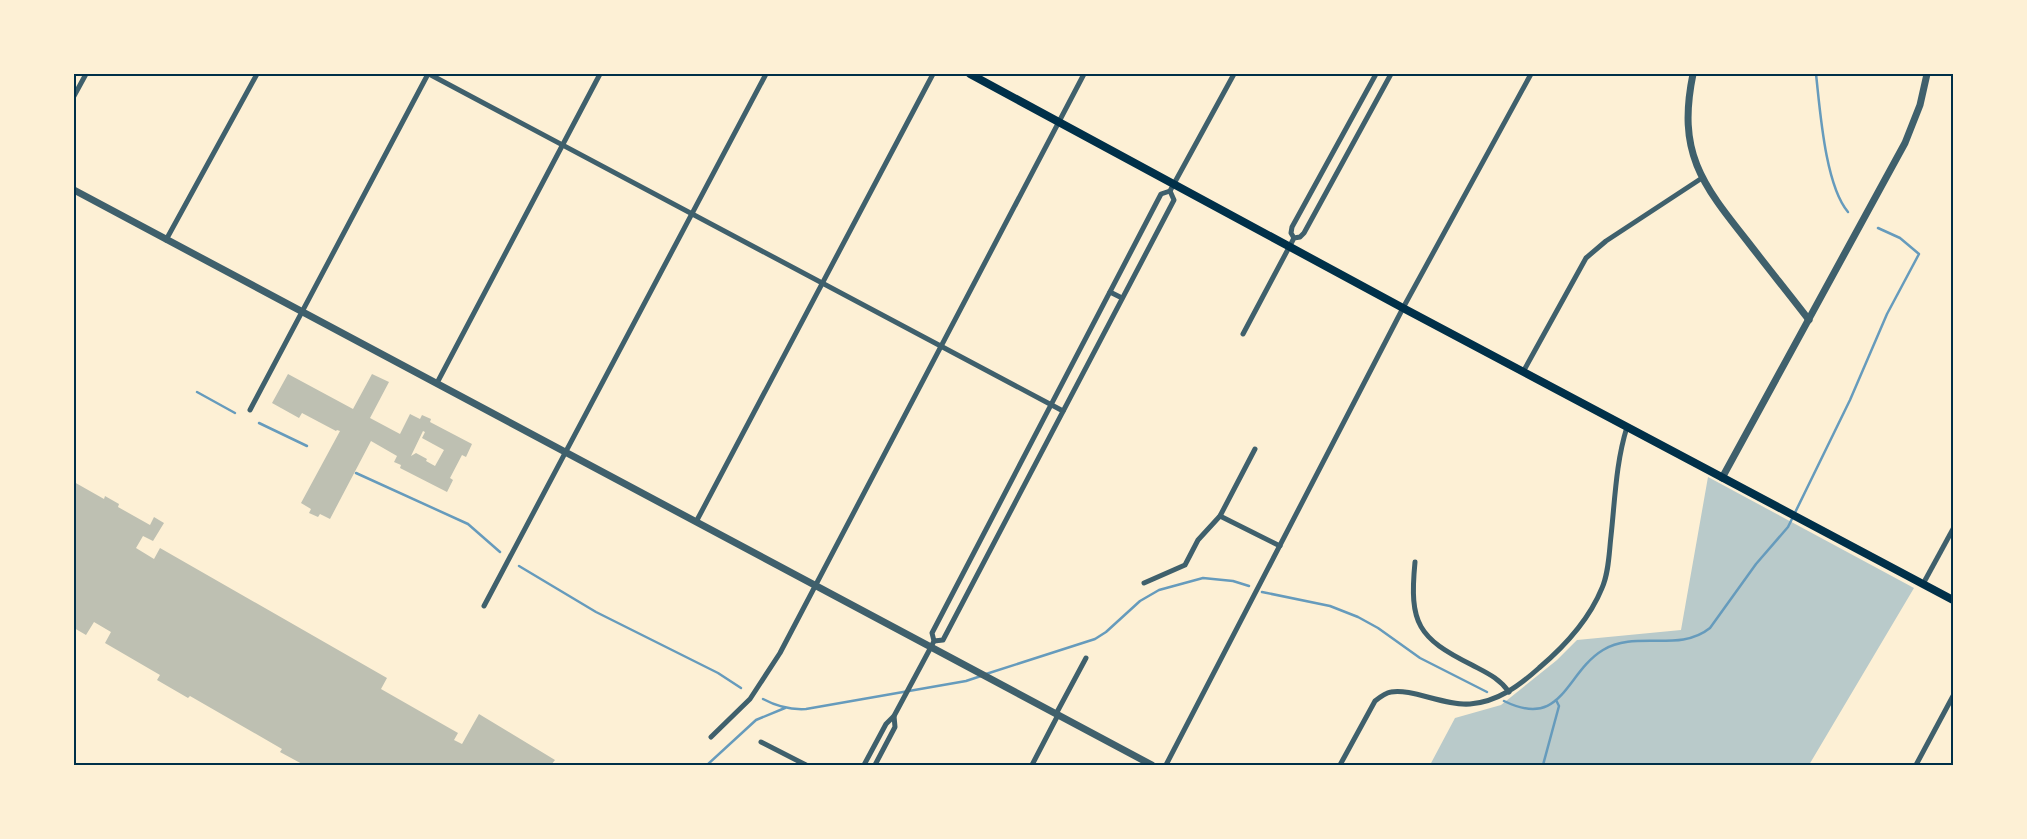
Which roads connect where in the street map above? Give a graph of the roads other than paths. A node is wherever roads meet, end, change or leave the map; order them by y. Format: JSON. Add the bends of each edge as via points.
{"nodes":[{"id":1,"x":86,"y":74,"type":"edge"},
{"id":2,"x":257,"y":74,"type":"edge"},
{"id":3,"x":428,"y":74,"type":"edge"},
{"id":4,"x":600,"y":74,"type":"edge"},
{"id":5,"x":766,"y":74,"type":"edge"},
{"id":6,"x":933,"y":74,"type":"edge"},
{"id":7,"x":970,"y":74,"type":"edge"},
{"id":8,"x":1084,"y":74,"type":"edge"},
{"id":9,"x":1234,"y":74,"type":"edge"},
{"id":10,"x":1376,"y":74,"type":"edge"},
{"id":11,"x":1391,"y":74,"type":"edge"},
{"id":12,"x":1531,"y":74,"type":"edge"},
{"id":13,"x":1693,"y":74,"type":"edge"},
{"id":14,"x":1927,"y":74,"type":"edge"},
{"id":15,"x":74,"y":96,"type":"edge"},
{"id":16,"x":1059,"y":121,"type":"junction"},
{"id":17,"x":563,"y":145,"type":"junction"},
{"id":18,"x":1702,"y":178,"type":"junction"},
{"id":19,"x":1174,"y":183,"type":"junction"},
{"id":20,"x":74,"y":190,"type":"edge"},
{"id":21,"x":1170,"y":190,"type":"junction"},
{"id":22,"x":693,"y":213,"type":"junction"},
{"id":23,"x":1294,"y":238,"type":"junction"},
{"id":24,"x":166,"y":240,"type":"junction"},
{"id":25,"x":1290,"y":246,"type":"junction"},
{"id":26,"x":822,"y":284,"type":"junction"},
{"id":27,"x":1110,"y":292,"type":"junction"},
{"id":28,"x":1122,"y":298,"type":"junction"},
{"id":29,"x":1403,"y":308,"type":"junction"},
{"id":30,"x":302,"y":312,"type":"junction"},
{"id":31,"x":1809,"y":320,"type":"junction"},
{"id":32,"x":1243,"y":334,"type":"dead end"},
{"id":33,"x":942,"y":347,"type":"junction"},
{"id":34,"x":1523,"y":372,"type":"junction"},
{"id":35,"x":436,"y":383,"type":"junction"},
{"id":36,"x":1051,"y":404,"type":"junction"},
{"id":37,"x":250,"y":410,"type":"dead end"},
{"id":38,"x":1063,"y":411,"type":"junction"},
{"id":39,"x":1627,"y":427,"type":"junction"},
{"id":40,"x":1255,"y":449,"type":"dead end"},
{"id":41,"x":566,"y":453,"type":"junction"},
{"id":42,"x":1722,"y":478,"type":"junction"},
{"id":43,"x":1220,"y":516,"type":"junction"},
{"id":44,"x":696,"y":522,"type":"junction"},
{"id":45,"x":987,"y":527,"type":"junction"},
{"id":46,"x":1953,"y":529,"type":"edge"},
{"id":47,"x":999,"y":534,"type":"junction"},
{"id":48,"x":1280,"y":546,"type":"junction"},
{"id":49,"x":1415,"y":562,"type":"dead end"},
{"id":50,"x":1144,"y":583,"type":"dead end"},
{"id":51,"x":1924,"y":584,"type":"junction"},
{"id":52,"x":816,"y":586,"type":"junction"},
{"id":53,"x":1953,"y":600,"type":"edge"},
{"id":54,"x":484,"y":606,"type":"dead end"},
{"id":55,"x":933,"y":644,"type":"junction"},
{"id":56,"x":1086,"y":658,"type":"dead end"},
{"id":57,"x":1509,"y":692,"type":"junction"},
{"id":58,"x":1953,"y":696,"type":"edge"},
{"id":59,"x":1057,"y":715,"type":"junction"},
{"id":60,"x":894,"y":716,"type":"junction"},
{"id":61,"x":711,"y":737,"type":"dead end"},
{"id":62,"x":761,"y":742,"type":"dead end"},
{"id":63,"x":806,"y":765,"type":"edge"},
{"id":64,"x":864,"y":765,"type":"edge"},
{"id":65,"x":875,"y":765,"type":"edge"},
{"id":66,"x":1032,"y":765,"type":"edge"},
{"id":67,"x":1152,"y":765,"type":"edge"},
{"id":68,"x":1166,"y":765,"type":"edge"},
{"id":69,"x":1340,"y":765,"type":"edge"},
{"id":70,"x":1916,"y":765,"type":"edge"}],
"edges":[{"from":1,"to":15,"type":"street"},
{"from":2,"to":24,"type":"street"},
{"from":3,"to":17,"type":"street"},
{"from":3,"to":30,"type":"street"},
{"from":4,"to":17,"type":"street"},
{"from":5,"to":22,"type":"street"},
{"from":6,"to":26,"type":"street"},
{"from":7,"to":16,"type":"main road"},
{"from":8,"to":16,"type":"street"},
{"from":9,"to":19,"type":"street"},
{"from":10,"to":23,"type":"street","via":[[1292,227]]},
{"from":11,"to":23,"type":"street","via":[[1304,233]]},
{"from":12,"to":29,"type":"street"},
{"from":13,"to":18,"type":"street","via":[[1687,122],[1690,144]]},
{"from":14,"to":31,"type":"street","via":[[1911,129]]},
{"from":16,"to":19,"type":"main road"},
{"from":16,"to":33,"type":"street"},
{"from":17,"to":22,"type":"street"},
{"from":17,"to":35,"type":"street"},
{"from":18,"to":31,"type":"street","via":[[1717,203]]},
{"from":18,"to":34,"type":"street","via":[[1606,241],[1586,258]]},
{"from":19,"to":21,"type":"street"},
{"from":19,"to":25,"type":"main road"},
{"from":20,"to":24,"type":"street"},
{"from":21,"to":27,"type":"street","via":[[1161,194]]},
{"from":21,"to":28,"type":"street","via":[[1174,200]]},
{"from":22,"to":26,"type":"street"},
{"from":22,"to":41,"type":"street"},
{"from":23,"to":25,"type":"street"},
{"from":24,"to":30,"type":"street"},
{"from":25,"to":29,"type":"main road"},
{"from":25,"to":32,"type":"street"},
{"from":26,"to":33,"type":"street"},
{"from":26,"to":44,"type":"street"},
{"from":27,"to":28,"type":"street"},
{"from":27,"to":36,"type":"street"},
{"from":28,"to":38,"type":"street"},
{"from":29,"to":34,"type":"main road"},
{"from":29,"to":48,"type":"street"},
{"from":30,"to":35,"type":"street"},
{"from":30,"to":37,"type":"street"},
{"from":31,"to":42,"type":"street"},
{"from":33,"to":36,"type":"street"},
{"from":33,"to":52,"type":"street"},
{"from":34,"to":39,"type":"main road"},
{"from":35,"to":41,"type":"street"},
{"from":36,"to":38,"type":"street"},
{"from":36,"to":45,"type":"street"},
{"from":38,"to":47,"type":"street"},
{"from":39,"to":42,"type":"main road"},
{"from":39,"to":57,"type":"street","via":[[1620,450],[1602,588],[1574,634],[1522,684]]},
{"from":40,"to":43,"type":"street"},
{"from":41,"to":44,"type":"street"},
{"from":41,"to":54,"type":"street"},
{"from":42,"to":51,"type":"main road"},
{"from":43,"to":48,"type":"street"},
{"from":43,"to":50,"type":"street","via":[[1198,540],[1185,565]]},
{"from":44,"to":52,"type":"street"},
{"from":45,"to":47,"type":"street"},
{"from":45,"to":55,"type":"street","via":[[932,633]]},
{"from":46,"to":51,"type":"street"},
{"from":47,"to":55,"type":"street","via":[[943,640]]},
{"from":48,"to":68,"type":"street"},
{"from":49,"to":57,"type":"street","via":[[1412,596],[1427,636],[1444,651],[1498,679]]},
{"from":51,"to":53,"type":"main road"},
{"from":52,"to":55,"type":"street"},
{"from":52,"to":61,"type":"street","via":[[770,670],[750,699]]},
{"from":55,"to":59,"type":"street"},
{"from":55,"to":60,"type":"street"},
{"from":56,"to":59,"type":"street"},
{"from":57,"to":69,"type":"street","via":[[1464,704],[1400,691],[1382,695],[1375,701]]},
{"from":58,"to":70,"type":"street"},
{"from":59,"to":66,"type":"street"},
{"from":59,"to":67,"type":"street"},
{"from":60,"to":64,"type":"street","via":[[886,724]]},
{"from":60,"to":65,"type":"street","via":[[895,728]]},
{"from":62,"to":63,"type":"street"}]}
